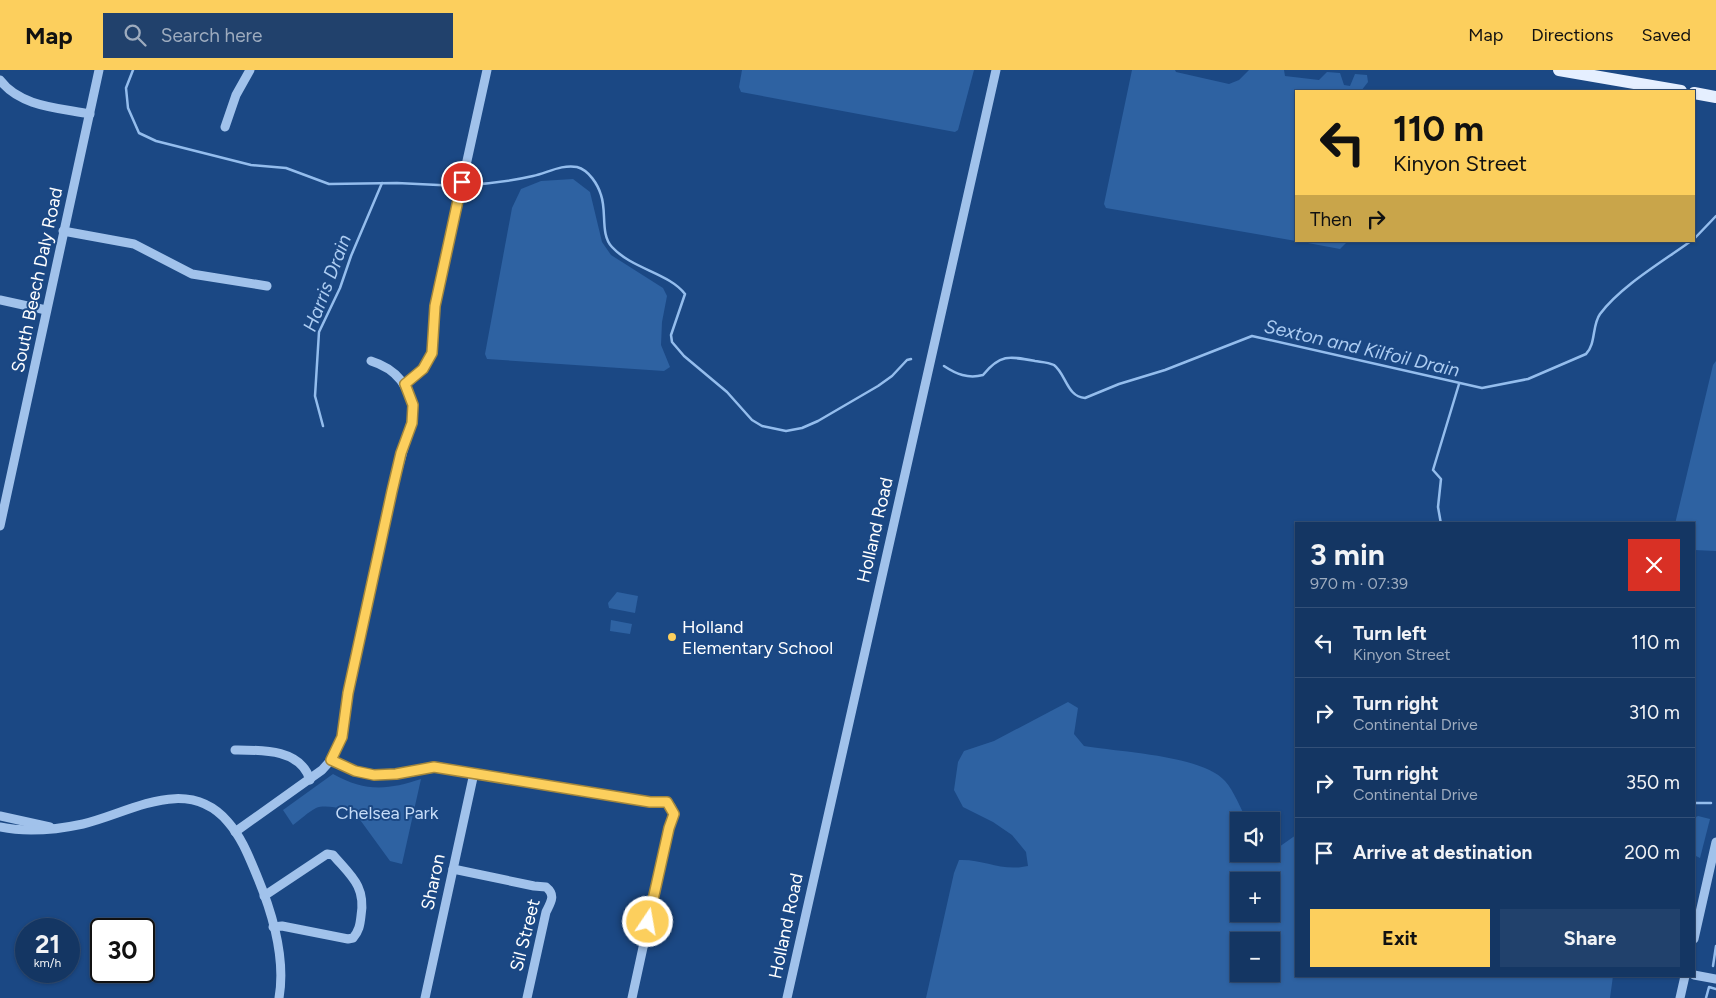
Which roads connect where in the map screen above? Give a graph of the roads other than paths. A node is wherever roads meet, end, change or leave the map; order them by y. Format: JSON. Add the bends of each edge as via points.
{"nodes":[{"id":1,"x":99,"y":70,"type":"edge"},
{"id":2,"x":250,"y":70,"type":"edge"},
{"id":3,"x":487,"y":70,"type":"edge"},
{"id":4,"x":996,"y":70,"type":"edge"},
{"id":5,"x":1559,"y":70,"type":"edge"},
{"id":6,"x":0,"y":80,"type":"edge"},
{"id":7,"x":1675,"y":90,"type":"edge"},
{"id":8,"x":1695,"y":93,"type":"edge"},
{"id":9,"x":1716,"y":97,"type":"edge"},
{"id":10,"x":90,"y":114,"type":"junction"},
{"id":11,"x":225,"y":127,"type":"dead end"},
{"id":12,"x":63,"y":231,"type":"junction"},
{"id":13,"x":267,"y":286,"type":"dead end"},
{"id":14,"x":0,"y":300,"type":"edge"},
{"id":15,"x":46,"y":310,"type":"junction"},
{"id":16,"x":371,"y":361,"type":"dead end"},
{"id":17,"x":405,"y":384,"type":"junction"},
{"id":18,"x":0,"y":526,"type":"edge"},
{"id":19,"x":235,"y":750,"type":"dead end"},
{"id":20,"x":331,"y":760,"type":"junction"},
{"id":21,"x":474,"y":773,"type":"junction"},
{"id":22,"x":310,"y":780,"type":"junction"},
{"id":23,"x":0,"y":816,"type":"edge"},
{"id":24,"x":0,"y":827,"type":"edge"},
{"id":25,"x":56,"y":828,"type":"junction"},
{"id":26,"x":235,"y":832,"type":"junction"},
{"id":27,"x":1716,"y":842,"type":"edge"},
{"id":28,"x":453,"y":869,"type":"junction"},
{"id":29,"x":264,"y":896,"type":"junction"},
{"id":30,"x":273,"y":927,"type":"junction"},
{"id":31,"x":1695,"y":936,"type":"edge"},
{"id":32,"x":1695,"y":975,"type":"edge"},
{"id":33,"x":1685,"y":977,"type":"edge"},
{"id":34,"x":1716,"y":979,"type":"edge"},
{"id":35,"x":279,"y":998,"type":"edge"},
{"id":36,"x":425,"y":998,"type":"edge"},
{"id":37,"x":527,"y":998,"type":"edge"},
{"id":38,"x":632,"y":998,"type":"edge"},
{"id":39,"x":787,"y":998,"type":"edge"},
{"id":40,"x":1680,"y":998,"type":"edge"}],
"edges":[{"from":1,"to":10,"type":"street","name":"South Beech Daly Road"},
{"from":2,"to":11,"type":"street","via":[[236,95]]},
{"from":3,"to":17,"type":"street","via":[[435,306],[432,353],[423,369]]},
{"from":4,"to":39,"type":"street","name":"Holland Road"},
{"from":5,"to":7,"type":"main road"},
{"from":6,"to":10,"type":"street","via":[[25,99]]},
{"from":8,"to":9,"type":"main road"},
{"from":10,"to":12,"type":"street","name":"South Beech Daly Road"},
{"from":12,"to":13,"type":"street","via":[[134,244],[192,274]]},
{"from":12,"to":15,"type":"street","name":"South Beech Daly Road"},
{"from":14,"to":15,"type":"street"},
{"from":15,"to":18,"type":"street","name":"South Beech Daly Road"},
{"from":16,"to":17,"type":"street","via":[[388,368]]},
{"from":17,"to":20,"type":"street","via":[[413,405],[412,423],[392,491],[348,693],[342,737]]},
{"from":19,"to":22,"type":"street","via":[[271,751],[298,760],[307,770]]},
{"from":20,"to":21,"type":"street","via":[[374,775],[434,767]]},
{"from":20,"to":22,"type":"street"},
{"from":21,"to":28,"type":"street","name":"Sharon"},
{"from":21,"to":38,"type":"street","via":[[650,802],[663,801],[672,807],[674,814]]},
{"from":22,"to":26,"type":"street"},
{"from":23,"to":25,"type":"street"},
{"from":24,"to":25,"type":"street","via":[[39,831]]},
{"from":25,"to":26,"type":"street","via":[[85,823],[152,801],[177,798],[210,808]]},
{"from":26,"to":29,"type":"street","via":[[248,854]]},
{"from":27,"to":31,"type":"street"},
{"from":28,"to":36,"type":"street","name":"Sharon"},
{"from":28,"to":37,"type":"street","name":"Sil Street","via":[[546,887],[551,892],[552,901],[546,912]]},
{"from":29,"to":30,"type":"street"},
{"from":29,"to":30,"type":"street","via":[[327,854],[333,855],[358,884],[362,894],[360,927],[353,938]]},
{"from":30,"to":35,"type":"street","via":[[281,979]]},
{"from":32,"to":34,"type":"street"},
{"from":33,"to":40,"type":"street"}]}
